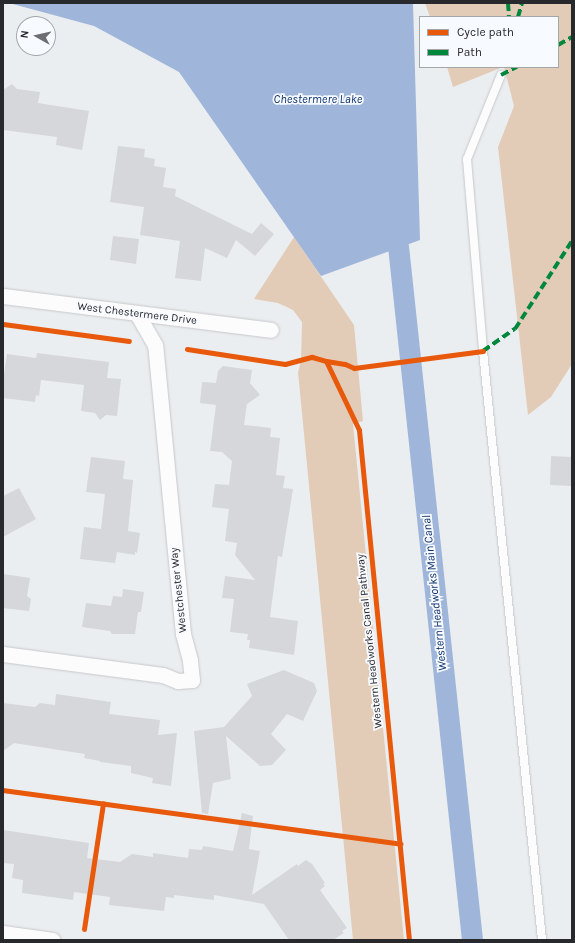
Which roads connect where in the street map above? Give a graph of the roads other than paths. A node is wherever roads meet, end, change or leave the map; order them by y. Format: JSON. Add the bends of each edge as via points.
{"nodes":[{"id":1,"x":501,"y":75,"type":"dead end"},
{"id":2,"x":3,"y":296,"type":"edge"},
{"id":3,"x":137,"y":314,"type":"junction"},
{"id":4,"x":271,"y":330,"type":"dead end"},
{"id":5,"x":3,"y":654,"type":"edge"},
{"id":6,"x":3,"y":933,"type":"edge"},
{"id":7,"x":53,"y":940,"type":"edge"},
{"id":8,"x":542,"y":940,"type":"edge"}],
"edges":[{"from":1,"to":8,"type":"lane","via":[[467,159],[483,351]]},
{"from":2,"to":3,"type":"street","name":"West Chestermere Drive"},
{"from":3,"to":4,"type":"street","name":"West Chestermere Drive"},
{"from":3,"to":5,"type":"street","name":"Westchester Way","via":[[155,345],[183,634],[192,680],[178,681],[163,676]]},
{"from":6,"to":7,"type":"street"}]}
